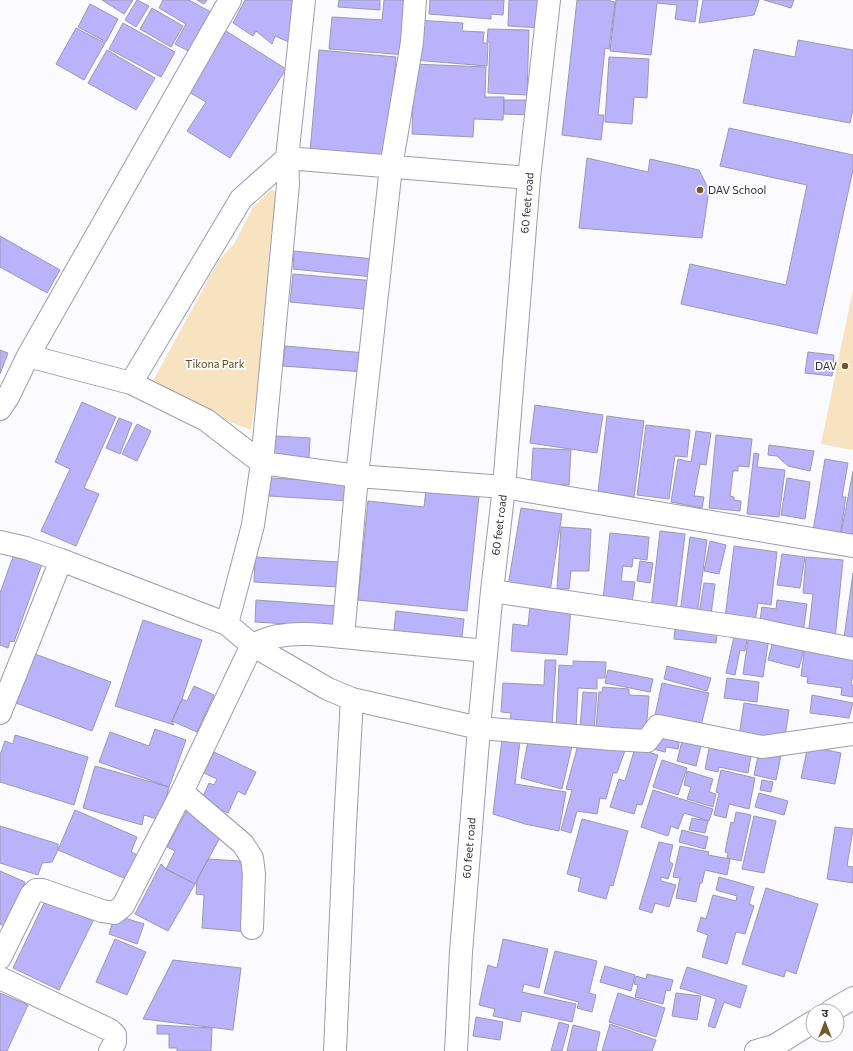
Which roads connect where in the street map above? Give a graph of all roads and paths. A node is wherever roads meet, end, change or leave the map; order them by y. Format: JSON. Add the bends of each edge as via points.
{"nodes":[{"id":1,"x":230,"y":0,"type":"edge"},
{"id":2,"x":304,"y":0,"type":"edge"},
{"id":3,"x":415,"y":0,"type":"edge"},
{"id":4,"x":548,"y":0,"type":"edge"},
{"id":5,"x":287,"y":158,"type":"junction"},
{"id":6,"x":391,"y":167,"type":"junction"},
{"id":7,"x":529,"y":178,"type":"junction"},
{"id":8,"x":28,"y":356,"type":"junction"},
{"id":9,"x":130,"y":383,"type":"junction"},
{"id":10,"x":0,"y":410,"type":"edge"},
{"id":11,"x":262,"y":463,"type":"junction"},
{"id":12,"x":357,"y":476,"type":"junction"},
{"id":13,"x":504,"y":487,"type":"junction"},
{"id":14,"x":0,"y":542,"type":"edge"},
{"id":15,"x":853,"y":546,"type":"edge"},
{"id":16,"x":60,"y":560,"type":"junction"},
{"id":17,"x":492,"y":591,"type":"junction"},
{"id":18,"x":227,"y":624,"type":"junction"},
{"id":19,"x":343,"y":637,"type":"junction"},
{"id":20,"x":252,"y":645,"type":"junction"},
{"id":21,"x":853,"y":649,"type":"edge"},
{"id":22,"x":486,"y":651,"type":"junction"},
{"id":23,"x":352,"y":699,"type":"junction"},
{"id":24,"x":0,"y":713,"type":"edge"},
{"id":25,"x":479,"y":728,"type":"junction"},
{"id":26,"x":853,"y":734,"type":"edge"},
{"id":27,"x":182,"y":792,"type":"junction"},
{"id":28,"x":252,"y":928,"type":"dead end"},
{"id":29,"x":0,"y":958,"type":"edge"},
{"id":30,"x":0,"y":978,"type":"edge"},
{"id":31,"x":805,"y":1027,"type":"edge"},
{"id":32,"x":110,"y":1051,"type":"edge"},
{"id":33,"x":335,"y":1051,"type":"edge"},
{"id":34,"x":456,"y":1051,"type":"edge"},
{"id":35,"x":756,"y":1051,"type":"edge"}],
"edges":[{"from":1,"to":8,"type":"street"},
{"from":2,"to":5,"type":"street"},
{"from":3,"to":6,"type":"street","via":[[412,42]]},
{"from":4,"to":7,"type":"street","name":"60 feet road"},
{"from":5,"to":6,"type":"street"},
{"from":5,"to":9,"type":"street","via":[[241,199]]},
{"from":5,"to":11,"type":"street","via":[[288,184]]},
{"from":6,"to":7,"type":"street"},
{"from":6,"to":12,"type":"street"},
{"from":7,"to":13,"type":"street","name":"60 feet road"},
{"from":8,"to":9,"type":"street"},
{"from":8,"to":10,"type":"street"},
{"from":9,"to":11,"type":"street","via":[[206,420]]},
{"from":11,"to":12,"type":"street"},
{"from":11,"to":18,"type":"street","via":[[254,525]]},
{"from":12,"to":13,"type":"street"},
{"from":12,"to":19,"type":"street"},
{"from":13,"to":15,"type":"street"},
{"from":13,"to":17,"type":"street","name":"60 feet road"},
{"from":14,"to":16,"type":"street"},
{"from":16,"to":18,"type":"street"},
{"from":16,"to":24,"type":"street"},
{"from":17,"to":21,"type":"street","via":[[760,630]]},
{"from":17,"to":22,"type":"street","name":"60 feet road"},
{"from":18,"to":20,"type":"street"},
{"from":19,"to":20,"type":"street","via":[[298,634],[266,639]]},
{"from":19,"to":22,"type":"street"},
{"from":20,"to":23,"type":"street","via":[[328,689]]},
{"from":20,"to":27,"type":"street"},
{"from":22,"to":25,"type":"street","name":"60 feet road"},
{"from":23,"to":25,"type":"street"},
{"from":23,"to":33,"type":"street"},
{"from":25,"to":26,"type":"street","via":[[647,740],[658,726],[762,747]]},
{"from":25,"to":34,"type":"street","name":"60 feet road","via":[[461,944]]},
{"from":27,"to":28,"type":"street","via":[[243,844],[252,858]]},
{"from":27,"to":29,"type":"street","via":[[123,906],[114,913],[102,911],[36,890],[31,895]]},
{"from":30,"to":32,"type":"street","via":[[110,1030],[115,1035],[115,1042]]},
{"from":31,"to":35,"type":"street","via":[[774,1046]]}]}
